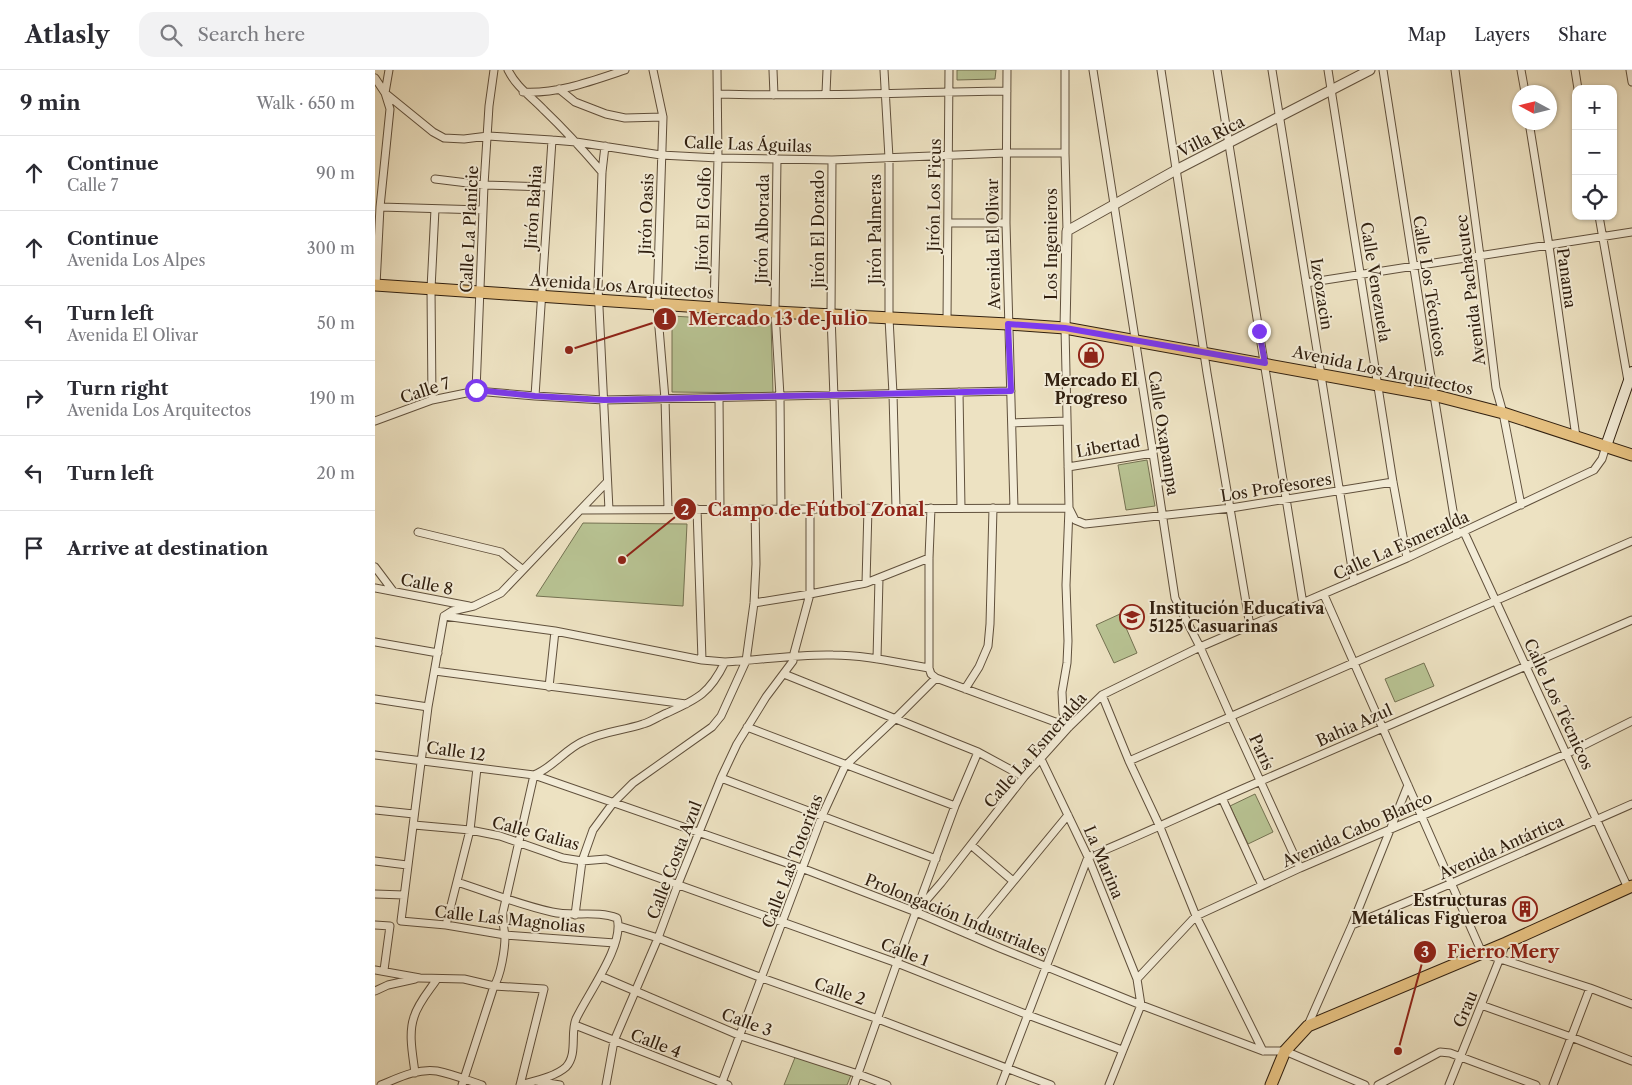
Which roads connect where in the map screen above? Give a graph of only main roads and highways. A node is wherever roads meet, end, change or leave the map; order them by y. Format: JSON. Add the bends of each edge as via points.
{"nodes":[{"id":1,"x":376,"y":285,"type":"edge"},
{"id":2,"x":1632,"y":372,"type":"edge"},
{"id":3,"x":1606,"y":446,"type":"junction"},
{"id":4,"x":1632,"y":455,"type":"edge"},
{"id":5,"x":1630,"y":887,"type":"edge"},
{"id":6,"x":1271,"y":1085,"type":"edge"}],
"edges":[{"from":1,"to":3,"type":"main road","name":"Avenida Los Arquitectos","via":[[1065,328],[1433,395],[1503,413]]},
{"from":2,"to":3,"type":"main road"},
{"from":3,"to":4,"type":"main road","name":"Avenida Los Arquitectos"},
{"from":5,"to":6,"type":"main road","via":[[1308,1026],[1285,1051]]}]}
